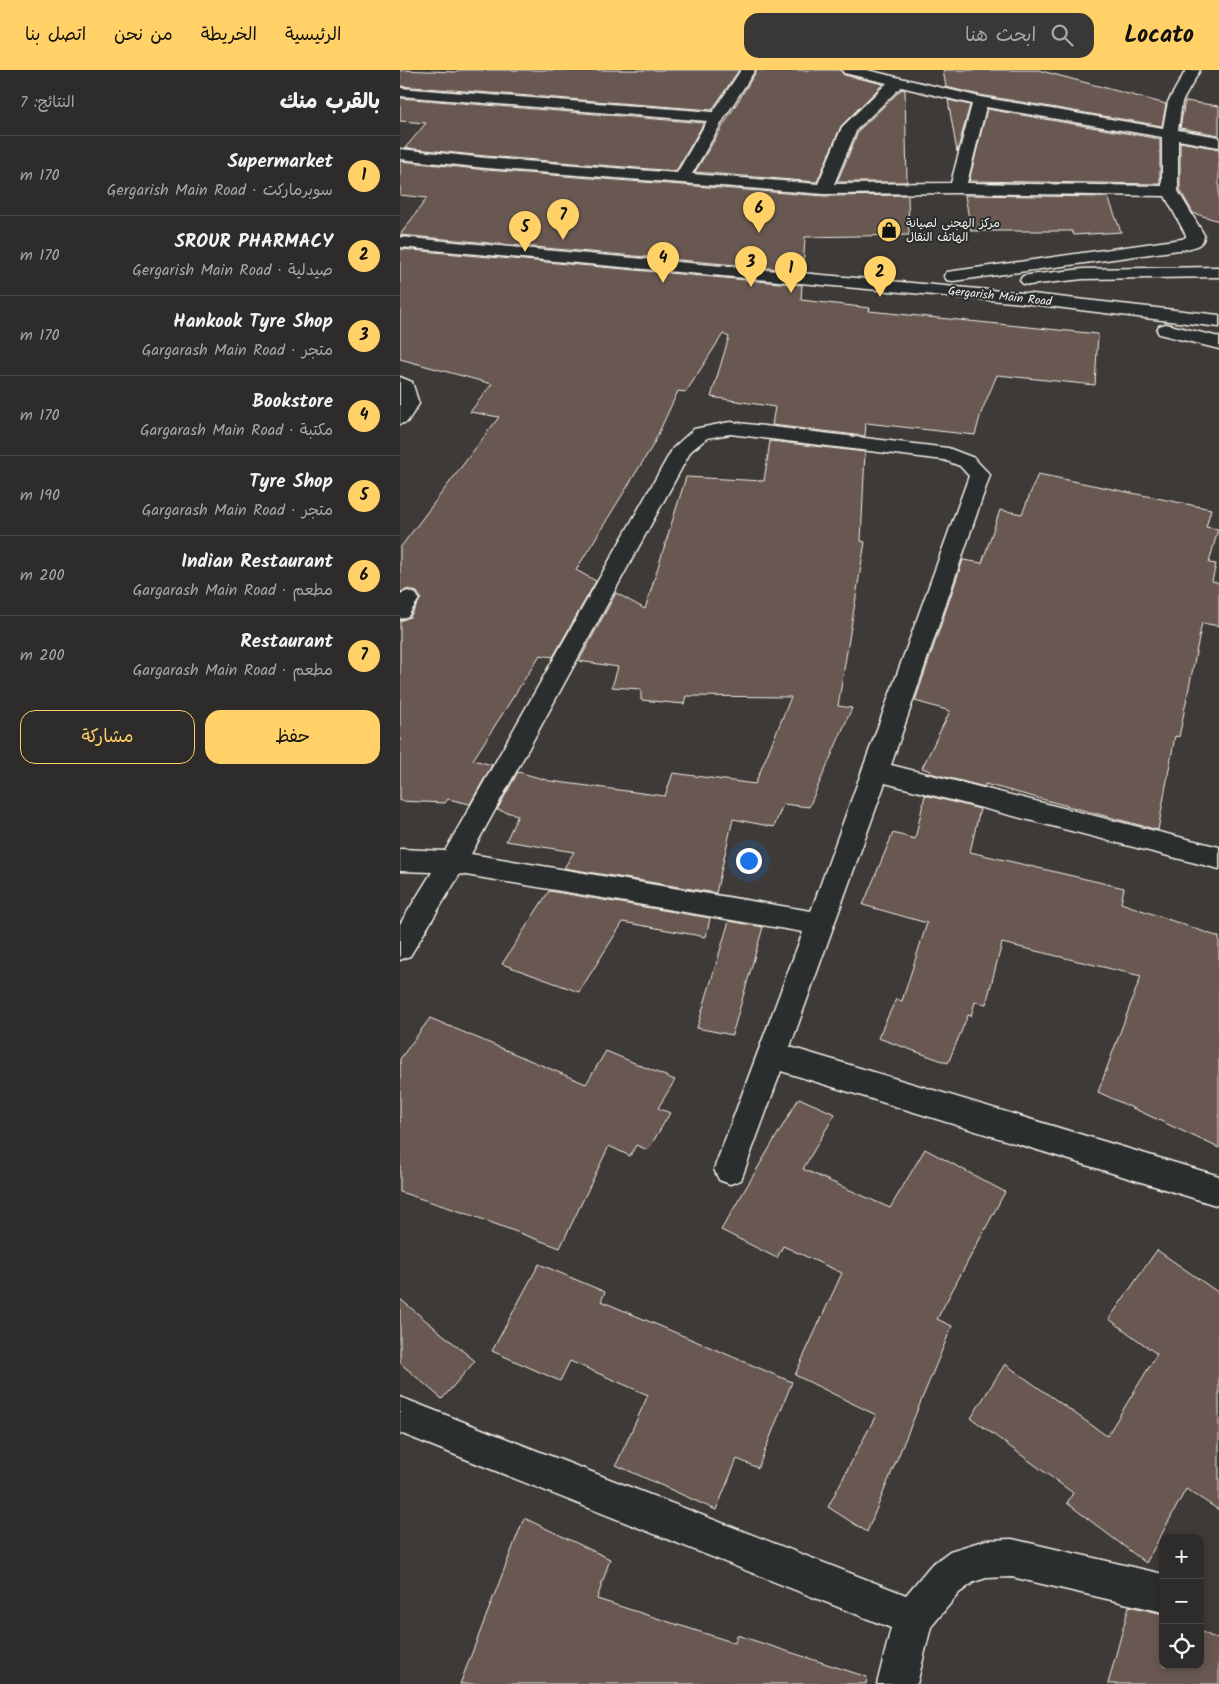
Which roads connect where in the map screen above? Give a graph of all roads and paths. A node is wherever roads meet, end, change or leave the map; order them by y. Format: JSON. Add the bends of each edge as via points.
{"nodes":[{"id":1,"x":748,"y":70,"type":"edge"},
{"id":2,"x":849,"y":70,"type":"edge"},
{"id":3,"x":1193,"y":70,"type":"edge"},
{"id":4,"x":897,"y":82,"type":"junction"},
{"id":5,"x":400,"y":92,"type":"edge"},
{"id":6,"x":980,"y":101,"type":"junction"},
{"id":7,"x":717,"y":117,"type":"junction"},
{"id":8,"x":1170,"y":133,"type":"junction"},
{"id":9,"x":1219,"y":142,"type":"edge"},
{"id":10,"x":400,"y":154,"type":"edge"},
{"id":11,"x":682,"y":178,"type":"junction"},
{"id":12,"x":958,"y":188,"type":"junction"},
{"id":13,"x":824,"y":189,"type":"junction"},
{"id":14,"x":1170,"y":191,"type":"junction"},
{"id":15,"x":400,"y":228,"type":"edge"},
{"id":16,"x":400,"y":242,"type":"edge"},
{"id":17,"x":1219,"y":272,"type":"edge"},
{"id":18,"x":953,"y":276,"type":"junction"},
{"id":19,"x":1026,"y":289,"type":"junction"},
{"id":20,"x":1114,"y":290,"type":"dead end"},
{"id":21,"x":1219,"y":321,"type":"edge"},
{"id":22,"x":1219,"y":342,"type":"edge"},
{"id":23,"x":400,"y":383,"type":"edge"},
{"id":24,"x":400,"y":418,"type":"edge"},
{"id":25,"x":876,"y":771,"type":"junction"},
{"id":26,"x":1219,"y":858,"type":"edge"},
{"id":27,"x":400,"y":860,"type":"edge"},
{"id":28,"x":453,"y":862,"type":"junction"},
{"id":29,"x":820,"y":924,"type":"junction"},
{"id":30,"x":400,"y":948,"type":"edge"},
{"id":31,"x":772,"y":1055,"type":"junction"},
{"id":32,"x":730,"y":1168,"type":"dead end"},
{"id":33,"x":1219,"y":1191,"type":"edge"},
{"id":34,"x":400,"y":1415,"type":"edge"},
{"id":35,"x":1159,"y":1593,"type":"edge"},
{"id":36,"x":912,"y":1617,"type":"junction"},
{"id":37,"x":897,"y":1684,"type":"edge"}],
"edges":[{"from":1,"to":7,"type":"street"},
{"from":2,"to":4,"type":"street"},
{"from":3,"to":8,"type":"street","via":[[1175,102]]},
{"from":4,"to":6,"type":"street"},
{"from":4,"to":13,"type":"street","via":[[850,127]]},
{"from":5,"to":7,"type":"street"},
{"from":6,"to":8,"type":"street"},
{"from":6,"to":12,"type":"street"},
{"from":7,"to":11,"type":"street"},
{"from":8,"to":9,"type":"street"},
{"from":8,"to":14,"type":"street"},
{"from":10,"to":11,"type":"street"},
{"from":11,"to":13,"type":"street"},
{"from":12,"to":13,"type":"street"},
{"from":12,"to":14,"type":"street"},
{"from":14,"to":18,"type":"street","via":[[1195,235],[1195,240],[1186,244]]},
{"from":15,"to":18,"type":"street"},
{"from":16,"to":19,"type":"street","name":"Gergarish Main Road"},
{"from":17,"to":19,"type":"street","via":[[1083,274]]},
{"from":18,"to":19,"type":"street","name":"Gergarish Main Road"},
{"from":19,"to":20,"type":"street","name":"Gergarish Main Road"},
{"from":19,"to":21,"type":"street","name":"Gergarish Main Road"},
{"from":19,"to":22,"type":"street"},
{"from":23,"to":24,"type":"street","via":[[405,386],[409,404]]},
{"from":25,"to":26,"type":"street"},
{"from":25,"to":28,"type":"street","via":[[980,474],[967,462],[948,454],[730,428],[701,433],[683,448]]},
{"from":25,"to":29,"type":"street"},
{"from":27,"to":28,"type":"street"},
{"from":28,"to":29,"type":"street"},
{"from":28,"to":30,"type":"street"},
{"from":29,"to":31,"type":"street"},
{"from":31,"to":32,"type":"street"},
{"from":31,"to":33,"type":"street"},
{"from":34,"to":36,"type":"street"},
{"from":35,"to":36,"type":"street","via":[[1012,1558],[986,1559],[964,1565],[945,1580]]},
{"from":36,"to":37,"type":"street"}]}
